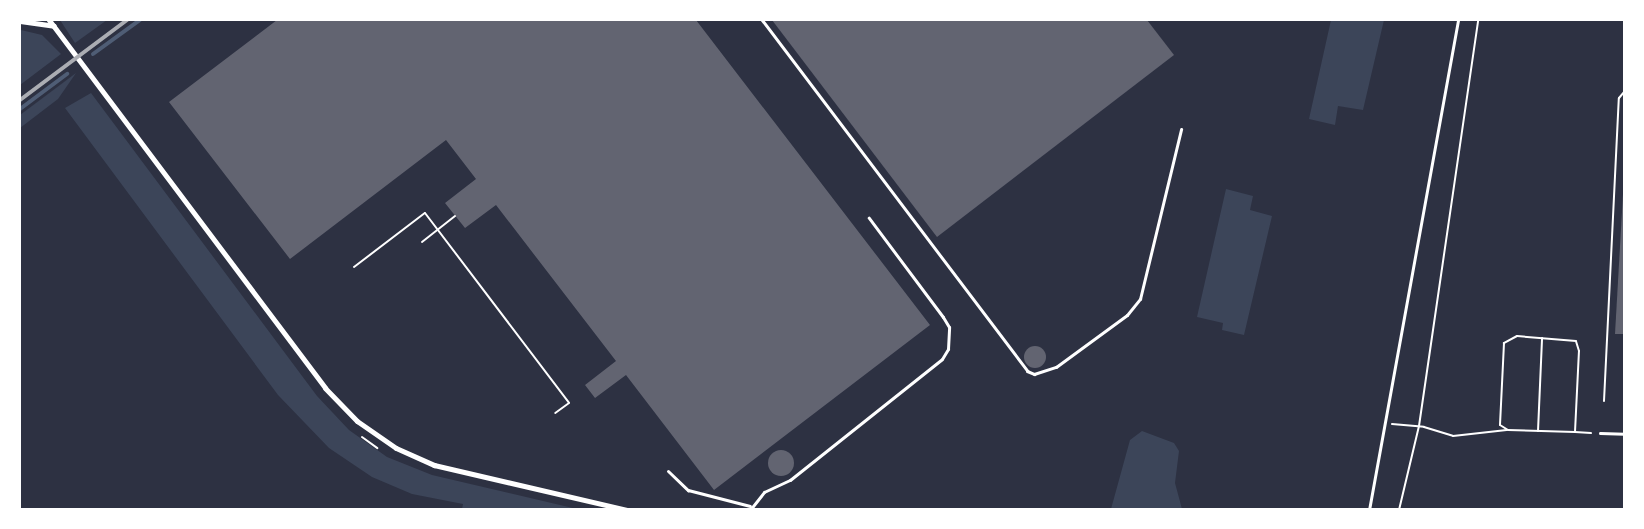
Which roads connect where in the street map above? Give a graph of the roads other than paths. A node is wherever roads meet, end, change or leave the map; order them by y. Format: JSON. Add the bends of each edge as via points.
{"nodes":[{"id":1,"x":49,"y":20,"type":"edge"},
{"id":2,"x":762,"y":20,"type":"edge"},
{"id":3,"x":1458,"y":20,"type":"edge"},
{"id":4,"x":20,"y":21,"type":"edge"},
{"id":5,"x":54,"y":26,"type":"junction"},
{"id":6,"x":1182,"y":129,"type":"dead end"},
{"id":7,"x":869,"y":218,"type":"dead end"},
{"id":8,"x":1600,"y":433,"type":"road end"},
{"id":9,"x":1624,"y":434,"type":"edge"},
{"id":10,"x":668,"y":471,"type":"dead end"},
{"id":11,"x":750,"y":508,"type":"edge"},
{"id":12,"x":628,"y":510,"type":"edge"},
{"id":13,"x":1369,"y":510,"type":"edge"}],
"edges":[{"from":1,"to":5,"type":"street"},
{"from":2,"to":6,"type":"lane","via":[[1034,374],[1056,367],[1127,315],[1140,299]]},
{"from":3,"to":13,"type":"lane"},
{"from":4,"to":5,"type":"street"},
{"from":5,"to":12,"type":"street","via":[[325,388],[357,421],[396,448],[434,465]]},
{"from":7,"to":11,"type":"lane","via":[[943,317],[949,327],[948,349],[942,359],[799,473],[764,492]]},
{"from":8,"to":9,"type":"lane"},
{"from":10,"to":11,"type":"lane","via":[[688,490]]}]}
